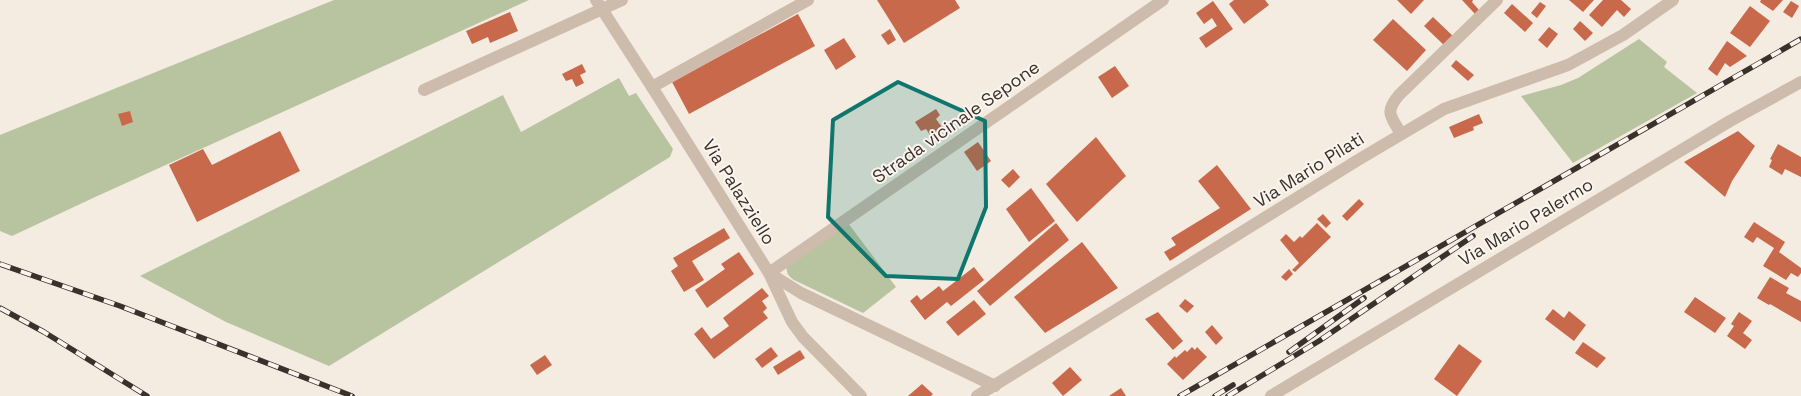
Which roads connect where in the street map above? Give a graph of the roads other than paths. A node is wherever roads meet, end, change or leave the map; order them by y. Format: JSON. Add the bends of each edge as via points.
{"nodes":[{"id":1,"x":622,"y":0,"type":"edge"},
{"id":2,"x":808,"y":0,"type":"edge"},
{"id":3,"x":1163,"y":0,"type":"edge"},
{"id":4,"x":1498,"y":0,"type":"edge"},
{"id":5,"x":1673,"y":0,"type":"edge"},
{"id":6,"x":598,"y":4,"type":"edge"},
{"id":7,"x":1801,"y":82,"type":"edge"},
{"id":8,"x":652,"y":87,"type":"junction"},
{"id":9,"x":424,"y":90,"type":"dead end"},
{"id":10,"x":1401,"y":134,"type":"junction"},
{"id":11,"x":769,"y":273,"type":"junction"},
{"id":12,"x":995,"y":386,"type":"junction"},
{"id":13,"x":861,"y":396,"type":"edge"},
{"id":14,"x":976,"y":396,"type":"edge"},
{"id":15,"x":1271,"y":396,"type":"edge"}],
"edges":[{"from":1,"to":6,"type":"street"},
{"from":2,"to":8,"type":"street"},
{"from":3,"to":11,"type":"street","name":"Strada vicinale Sepone"},
{"from":4,"to":10,"type":"street","via":[[1390,106]]},
{"from":5,"to":10,"type":"street","name":"Via Mario Pilati","via":[[1623,35],[1568,65],[1444,109]]},
{"from":6,"to":8,"type":"street","name":"Via Palazziello"},
{"from":6,"to":9,"type":"street"},
{"from":7,"to":15,"type":"street","name":"Via Mario Palermo","via":[[1721,126]]},
{"from":8,"to":11,"type":"street","name":"Via Palazziello"},
{"from":10,"to":12,"type":"street","name":"Via Mario Pilati"},
{"from":11,"to":12,"type":"street","via":[[801,293]]},
{"from":11,"to":13,"type":"street","name":"Via Palazziello","via":[[792,322]]},
{"from":12,"to":14,"type":"street","name":"Via Mario Pilati"}]}
